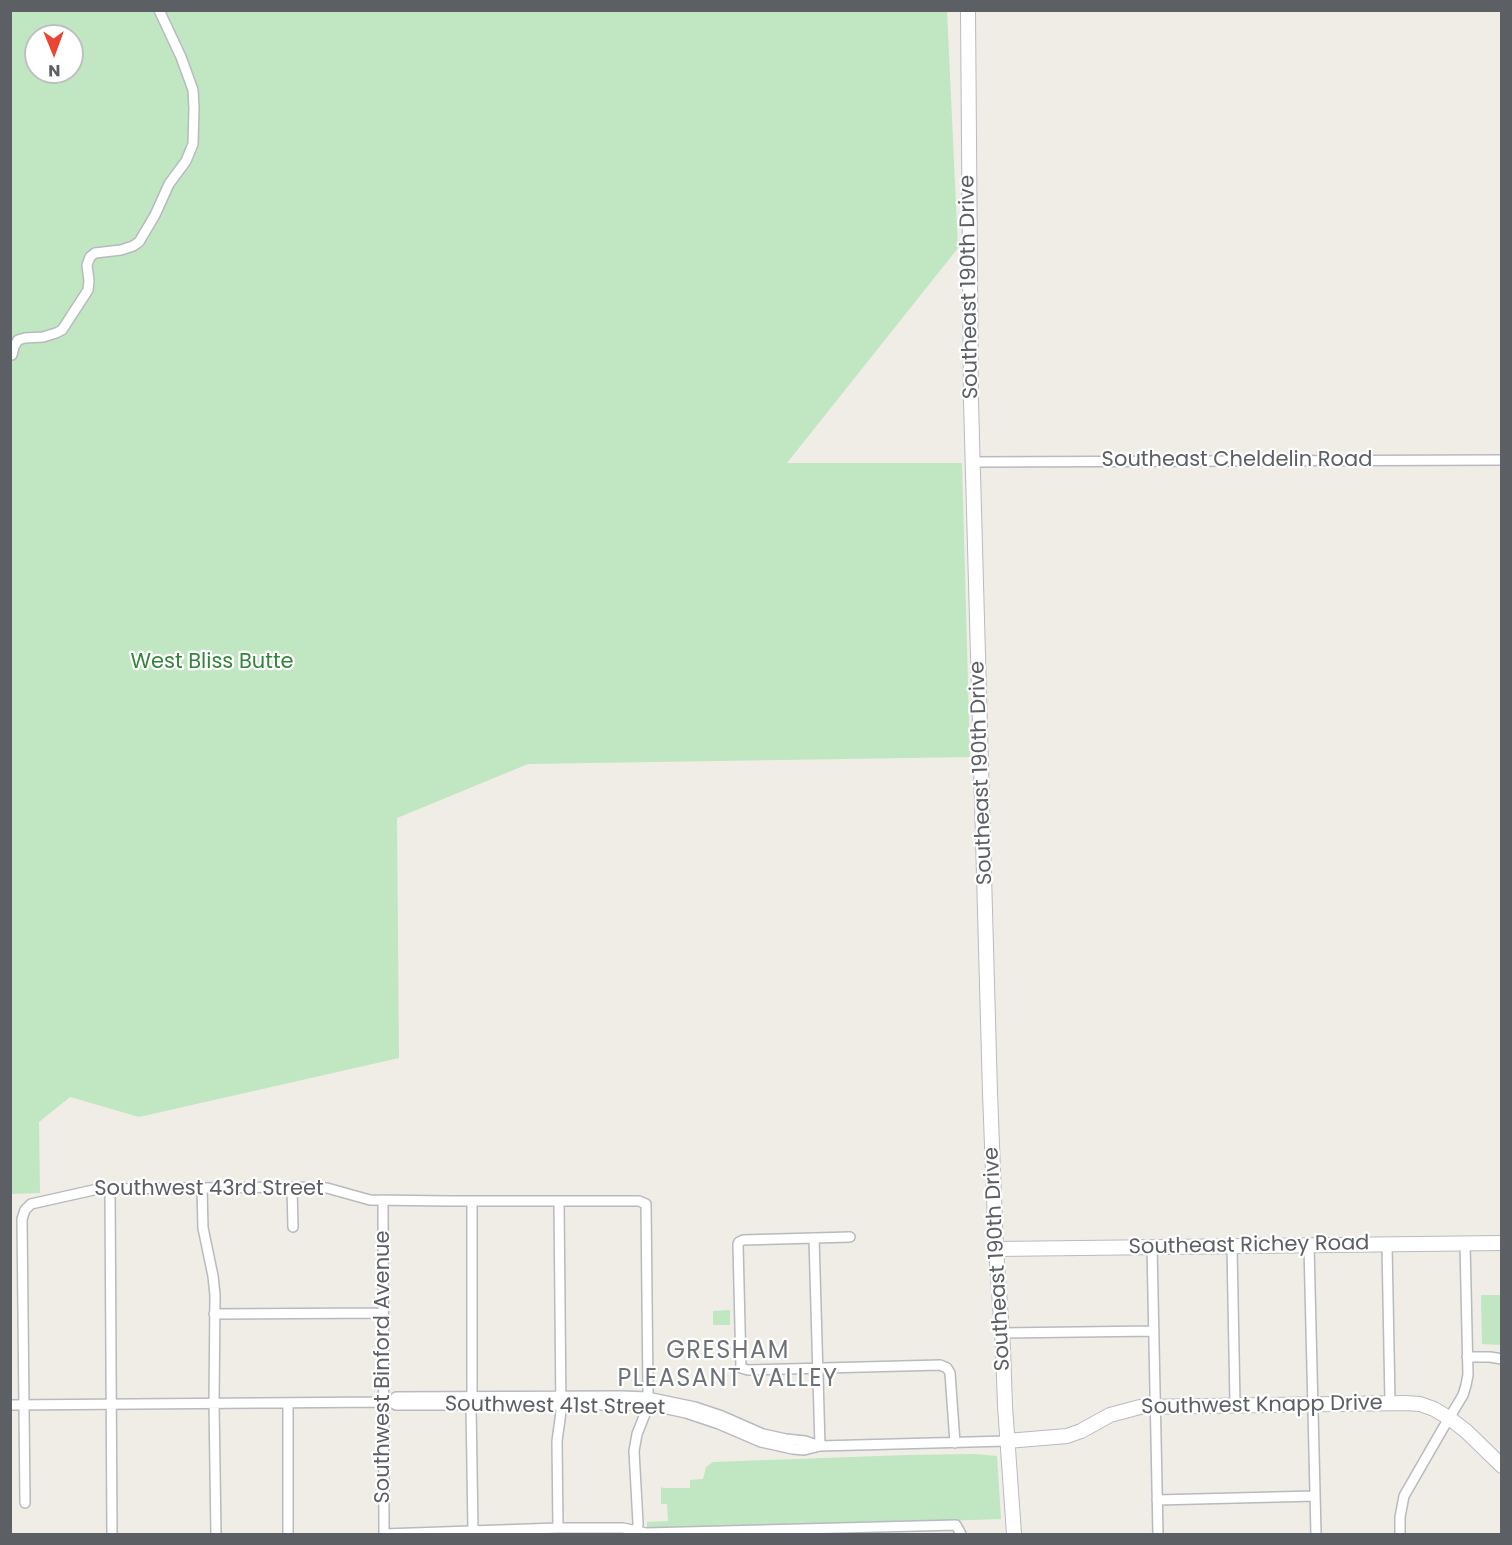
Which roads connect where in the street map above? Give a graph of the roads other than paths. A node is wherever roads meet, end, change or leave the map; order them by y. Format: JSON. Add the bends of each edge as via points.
{"nodes":[{"id":1,"x":159,"y":10,"type":"edge"},
{"id":2,"x":968,"y":10,"type":"edge"},
{"id":3,"x":12,"y":356,"type":"dead end"},
{"id":4,"x":1502,"y":460,"type":"edge"},
{"id":5,"x":973,"y":462,"type":"junction"},
{"id":6,"x":292,"y":1187,"type":"junction"},
{"id":7,"x":202,"y":1188,"type":"junction"},
{"id":8,"x":110,"y":1189,"type":"junction"},
{"id":9,"x":383,"y":1200,"type":"junction"},
{"id":10,"x":472,"y":1201,"type":"junction"},
{"id":11,"x":559,"y":1201,"type":"junction"},
{"id":12,"x":293,"y":1227,"type":"dead end"},
{"id":13,"x":850,"y":1237,"type":"dead end"},
{"id":14,"x":814,"y":1238,"type":"junction"},
{"id":15,"x":1502,"y":1243,"type":"edge"},
{"id":16,"x":1465,"y":1244,"type":"junction"},
{"id":17,"x":1387,"y":1245,"type":"junction"},
{"id":18,"x":1232,"y":1246,"type":"junction"},
{"id":19,"x":1309,"y":1246,"type":"junction"},
{"id":20,"x":1152,"y":1247,"type":"junction"},
{"id":21,"x":996,"y":1249,"type":"junction"},
{"id":22,"x":383,"y":1313,"type":"junction"},
{"id":23,"x":214,"y":1314,"type":"junction"},
{"id":24,"x":1154,"y":1331,"type":"junction"},
{"id":25,"x":1002,"y":1333,"type":"junction"},
{"id":26,"x":1467,"y":1357,"type":"junction"},
{"id":27,"x":1502,"y":1359,"type":"edge"},
{"id":28,"x":818,"y":1369,"type":"junction"},
{"id":29,"x":560,"y":1400,"type":"junction"},
{"id":30,"x":471,"y":1401,"type":"junction"},
{"id":31,"x":387,"y":1402,"type":"junction"},
{"id":32,"x":647,"y":1402,"type":"junction"},
{"id":33,"x":1390,"y":1402,"type":"junction"},
{"id":34,"x":288,"y":1403,"type":"junction"},
{"id":35,"x":1312,"y":1403,"type":"junction"},
{"id":36,"x":110,"y":1404,"type":"junction"},
{"id":37,"x":214,"y":1404,"type":"junction"},
{"id":38,"x":1235,"y":1404,"type":"junction"},
{"id":39,"x":10,"y":1405,"type":"edge"},
{"id":40,"x":23,"y":1405,"type":"junction"},
{"id":41,"x":1155,"y":1406,"type":"junction"},
{"id":42,"x":1449,"y":1418,"type":"junction"},
{"id":43,"x":1007,"y":1441,"type":"junction"},
{"id":44,"x":955,"y":1443,"type":"junction"},
{"id":45,"x":820,"y":1446,"type":"junction"},
{"id":46,"x":1502,"y":1467,"type":"edge"},
{"id":47,"x":1315,"y":1496,"type":"junction"},
{"id":48,"x":1157,"y":1500,"type":"junction"},
{"id":49,"x":25,"y":1503,"type":"dead end"},
{"id":50,"x":558,"y":1528,"type":"junction"},
{"id":51,"x":473,"y":1531,"type":"junction"},
{"id":52,"x":637,"y":1532,"type":"edge"},
{"id":53,"x":822,"y":1532,"type":"edge"},
{"id":54,"x":112,"y":1534,"type":"edge"},
{"id":55,"x":216,"y":1534,"type":"edge"},
{"id":56,"x":288,"y":1534,"type":"edge"},
{"id":57,"x":384,"y":1534,"type":"edge"},
{"id":58,"x":961,"y":1534,"type":"edge"},
{"id":59,"x":1014,"y":1534,"type":"edge"},
{"id":60,"x":1158,"y":1534,"type":"edge"},
{"id":61,"x":1316,"y":1534,"type":"edge"},
{"id":62,"x":1400,"y":1534,"type":"edge"}],
"edges":[{"from":1,"to":3,"type":"street","via":[[193,90],[193,144],[139,242],[90,257],[88,290],[67,324],[56,333],[18,340]]},
{"from":2,"to":5,"type":"main road","name":"Southeast 190th Drive"},
{"from":4,"to":5,"type":"street","name":"Southeast Cheldelin Road"},
{"from":5,"to":21,"type":"main road","name":"Southeast 190th Drive"},
{"from":6,"to":7,"type":"street","name":"Southwest 43rd Street"},
{"from":6,"to":9,"type":"street","name":"Southwest 43rd Street","via":[[327,1188]]},
{"from":6,"to":12,"type":"street"},
{"from":7,"to":8,"type":"street","name":"Southwest 43rd Street"},
{"from":7,"to":23,"type":"street","via":[[202,1228],[213,1276]]},
{"from":8,"to":36,"type":"street"},
{"from":8,"to":40,"type":"street","name":"Southwest 43rd Street","via":[[34,1203],[26,1209],[22,1219]]},
{"from":9,"to":10,"type":"street","name":"Southwest 43rd Street"},
{"from":9,"to":22,"type":"street","name":"Southwest Binford Avenue"},
{"from":10,"to":11,"type":"street","name":"Southwest 43rd Street"},
{"from":10,"to":30,"type":"street"},
{"from":11,"to":29,"type":"street"},
{"from":11,"to":32,"type":"street","name":"Southwest 43rd Street","via":[[646,1204]]},
{"from":13,"to":14,"type":"street"},
{"from":14,"to":28,"type":"street"},
{"from":14,"to":28,"type":"street","via":[[739,1242],[740,1335],[742,1370]]},
{"from":15,"to":16,"type":"main road","name":"Southeast Richey Road"},
{"from":16,"to":17,"type":"main road","name":"Southeast Richey Road"},
{"from":16,"to":26,"type":"street"},
{"from":17,"to":19,"type":"main road","name":"Southeast Richey Road"},
{"from":17,"to":33,"type":"street"},
{"from":18,"to":19,"type":"main road","name":"Southeast Richey Road"},
{"from":18,"to":20,"type":"main road","name":"Southeast Richey Road"},
{"from":18,"to":38,"type":"street"},
{"from":19,"to":35,"type":"street"},
{"from":20,"to":21,"type":"main road","name":"Southeast Richey Road"},
{"from":20,"to":24,"type":"street"},
{"from":21,"to":25,"type":"main road","name":"Southeast 190th Drive"},
{"from":22,"to":23,"type":"street"},
{"from":22,"to":31,"type":"street","name":"Southwest Binford Avenue"},
{"from":23,"to":37,"type":"street"},
{"from":24,"to":25,"type":"street"},
{"from":24,"to":41,"type":"street"},
{"from":25,"to":43,"type":"main road","name":"Southeast 190th Drive"},
{"from":26,"to":27,"type":"street"},
{"from":26,"to":42,"type":"street","via":[[1466,1385]]},
{"from":28,"to":44,"type":"street","via":[[940,1365],[947,1368]]},
{"from":28,"to":45,"type":"street"},
{"from":29,"to":30,"type":"street","name":"Southwest 41st Street"},
{"from":29,"to":32,"type":"street","name":"Southwest 41st Street"},
{"from":29,"to":50,"type":"street"},
{"from":30,"to":31,"type":"street","name":"Southwest 41st Street","via":[[396,1405]]},
{"from":30,"to":51,"type":"street"},
{"from":31,"to":34,"type":"street","name":"Southwest 41st Street"},
{"from":31,"to":57,"type":"street","name":"Southwest Binford Avenue"},
{"from":32,"to":45,"type":"street","name":"Southwest 41st Street","via":[[777,1446],[804,1450]]},
{"from":32,"to":52,"type":"street","via":[[634,1451]]},
{"from":33,"to":35,"type":"main road","name":"Southwest Knapp Drive"},
{"from":33,"to":42,"type":"main road","name":"Southwest Knapp Drive","via":[[1420,1404]]},
{"from":34,"to":37,"type":"street","name":"Southwest 41st Street"},
{"from":34,"to":56,"type":"street"},
{"from":35,"to":38,"type":"main road","name":"Southwest Knapp Drive"},
{"from":35,"to":47,"type":"street"},
{"from":36,"to":37,"type":"street","name":"Southwest 41st Street"},
{"from":36,"to":40,"type":"street","name":"Southwest 41st Street"},
{"from":36,"to":54,"type":"street"},
{"from":37,"to":55,"type":"street"},
{"from":38,"to":41,"type":"main road","name":"Southwest Knapp Drive"},
{"from":39,"to":40,"type":"street","name":"Southwest 41st Street"},
{"from":40,"to":49,"type":"street"},
{"from":41,"to":43,"type":"main road","name":"Southwest Knapp Drive","via":[[1120,1411],[1067,1436]]},
{"from":41,"to":48,"type":"street"},
{"from":42,"to":46,"type":"main road","name":"Southwest Knapp Drive"},
{"from":42,"to":62,"type":"street","via":[[1404,1496]]},
{"from":43,"to":44,"type":"street","name":"Southwest 41st Street"},
{"from":43,"to":59,"type":"main road","name":"Southeast 190th Drive"},
{"from":44,"to":45,"type":"street","name":"Southwest 41st Street"},
{"from":47,"to":48,"type":"street"},
{"from":47,"to":61,"type":"street"},
{"from":48,"to":60,"type":"street"},
{"from":50,"to":51,"type":"street"},
{"from":50,"to":52,"type":"street","via":[[623,1528]]},
{"from":51,"to":57,"type":"street"},
{"from":52,"to":53,"type":"street"},
{"from":53,"to":58,"type":"street","via":[[956,1525]]}]}
